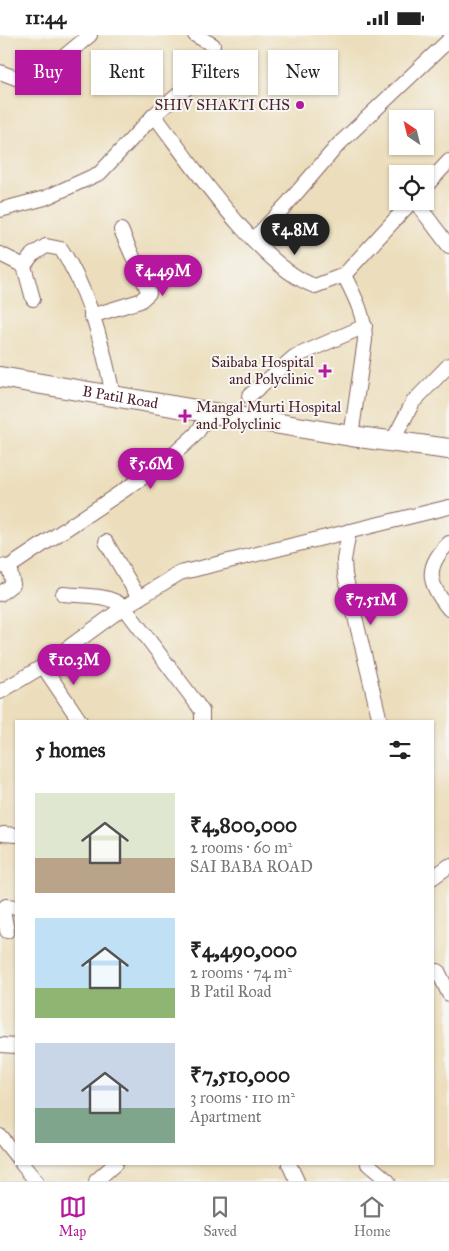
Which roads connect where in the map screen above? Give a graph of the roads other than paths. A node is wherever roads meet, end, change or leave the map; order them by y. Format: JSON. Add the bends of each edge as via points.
{"nodes":[{"id":1,"x":90,"y":35,"type":"edge"},
{"id":2,"x":195,"y":35,"type":"edge"},
{"id":3,"x":443,"y":39,"type":"edge"},
{"id":4,"x":213,"y":45,"type":"dead end"},
{"id":5,"x":0,"y":72,"type":"edge"},
{"id":6,"x":178,"y":95,"type":"edge"},
{"id":7,"x":154,"y":115,"type":"junction"},
{"id":8,"x":449,"y":161,"type":"edge"},
{"id":9,"x":434,"y":177,"type":"edge"},
{"id":10,"x":0,"y":210,"type":"edge"},
{"id":11,"x":405,"y":210,"type":"edge"},
{"id":12,"x":421,"y":210,"type":"edge"},
{"id":13,"x":121,"y":230,"type":"dead end"},
{"id":14,"x":253,"y":240,"type":"junction"},
{"id":15,"x":449,"y":246,"type":"edge"},
{"id":16,"x":0,"y":253,"type":"edge"},
{"id":17,"x":24,"y":266,"type":"junction"},
{"id":18,"x":344,"y":275,"type":"junction"},
{"id":19,"x":32,"y":299,"type":"dead end"},
{"id":20,"x":91,"y":317,"type":"junction"},
{"id":21,"x":365,"y":326,"type":"junction"},
{"id":22,"x":449,"y":365,"type":"edge"},
{"id":23,"x":0,"y":377,"type":"edge"},
{"id":24,"x":113,"y":396,"type":"junction"},
{"id":25,"x":249,"y":396,"type":"dead end"},
{"id":26,"x":211,"y":412,"type":"junction"},
{"id":27,"x":351,"y":436,"type":"junction"},
{"id":28,"x":392,"y":441,"type":"junction"},
{"id":29,"x":449,"y":449,"type":"edge"},
{"id":30,"x":449,"y":507,"type":"edge"},
{"id":31,"x":349,"y":531,"type":"junction"},
{"id":32,"x":106,"y":542,"type":"dead end"},
{"id":33,"x":449,"y":543,"type":"edge"},
{"id":34,"x":4,"y":566,"type":"edge"},
{"id":35,"x":0,"y":594,"type":"edge"},
{"id":36,"x":63,"y":594,"type":"dead end"},
{"id":37,"x":139,"y":597,"type":"junction"},
{"id":38,"x":124,"y":607,"type":"junction"},
{"id":39,"x":449,"y":609,"type":"edge"},
{"id":40,"x":43,"y":666,"type":"junction"},
{"id":41,"x":0,"y":693,"type":"edge"},
{"id":42,"x":79,"y":720,"type":"edge"},
{"id":43,"x":204,"y":720,"type":"edge"},
{"id":44,"x":380,"y":720,"type":"edge"},
{"id":45,"x":449,"y":866,"type":"edge"},
{"id":46,"x":435,"y":877,"type":"edge"},
{"id":47,"x":15,"y":907,"type":"edge"},
{"id":48,"x":7,"y":931,"type":"dead end"},
{"id":49,"x":434,"y":972,"type":"edge"},
{"id":50,"x":448,"y":991,"type":"edge"},
{"id":51,"x":0,"y":1045,"type":"edge"},
{"id":52,"x":15,"y":1046,"type":"edge"},
{"id":53,"x":0,"y":1136,"type":"edge"},
{"id":54,"x":15,"y":1156,"type":"edge"},
{"id":55,"x":23,"y":1165,"type":"edge"},
{"id":56,"x":114,"y":1165,"type":"edge"},
{"id":57,"x":289,"y":1165,"type":"edge"},
{"id":58,"x":369,"y":1165,"type":"edge"},
{"id":59,"x":36,"y":1181,"type":"edge"},
{"id":60,"x":97,"y":1181,"type":"edge"},
{"id":61,"x":297,"y":1181,"type":"edge"},
{"id":62,"x":388,"y":1181,"type":"edge"}],
"edges":[{"from":1,"to":5,"type":"street","via":[[29,83]]},
{"from":2,"to":4,"type":"street"},
{"from":3,"to":14,"type":"street","via":[[338,145]]},
{"from":6,"to":7,"type":"street"},
{"from":7,"to":10,"type":"street","via":[[100,173],[44,198]]},
{"from":7,"to":14,"type":"street"},
{"from":8,"to":9,"type":"street"},
{"from":11,"to":18,"type":"street"},
{"from":12,"to":15,"type":"street"},
{"from":13,"to":20,"type":"street","via":[[149,293],[140,301]]},
{"from":14,"to":18,"type":"street","via":[[302,282],[315,286]]},
{"from":16,"to":17,"type":"street"},
{"from":17,"to":19,"type":"street"},
{"from":17,"to":20,"type":"street","via":[[46,245],[61,249],[74,269]]},
{"from":18,"to":21,"type":"street","via":[[363,313]]},
{"from":20,"to":24,"type":"street","via":[[105,356]]},
{"from":21,"to":25,"type":"street","via":[[294,357]]},
{"from":21,"to":27,"type":"street"},
{"from":22,"to":28,"type":"street","via":[[413,402]]},
{"from":23,"to":24,"type":"main road","name":"B Patil Road"},
{"from":24,"to":26,"type":"main road","name":"B Patil Road"},
{"from":26,"to":27,"type":"main road","name":"B Patil Road"},
{"from":26,"to":34,"type":"street","via":[[196,434],[169,460]]},
{"from":27,"to":28,"type":"main road","name":"B Patil Road"},
{"from":28,"to":29,"type":"main road","name":"B Patil Road"},
{"from":30,"to":31,"type":"street"},
{"from":31,"to":37,"type":"street","via":[[180,573]]},
{"from":31,"to":44,"type":"street","via":[[344,560],[346,575]]},
{"from":32,"to":37,"type":"street"},
{"from":33,"to":39,"type":"street","via":[[436,556],[432,572],[433,588]]},
{"from":34,"to":35,"type":"street","via":[[13,584]]},
{"from":36,"to":38,"type":"street","via":[[116,600]]},
{"from":37,"to":38,"type":"street"},
{"from":38,"to":40,"type":"street"},
{"from":38,"to":43,"type":"street","via":[[197,704]]},
{"from":40,"to":41,"type":"street"},
{"from":40,"to":42,"type":"street"},
{"from":45,"to":46,"type":"street"},
{"from":47,"to":48,"type":"street","via":[[3,909]]},
{"from":49,"to":50,"type":"street","via":[[438,971]]},
{"from":51,"to":52,"type":"street"},
{"from":53,"to":54,"type":"street"},
{"from":55,"to":59,"type":"street"},
{"from":56,"to":60,"type":"street"},
{"from":57,"to":61,"type":"street"},
{"from":58,"to":62,"type":"street"}]}
